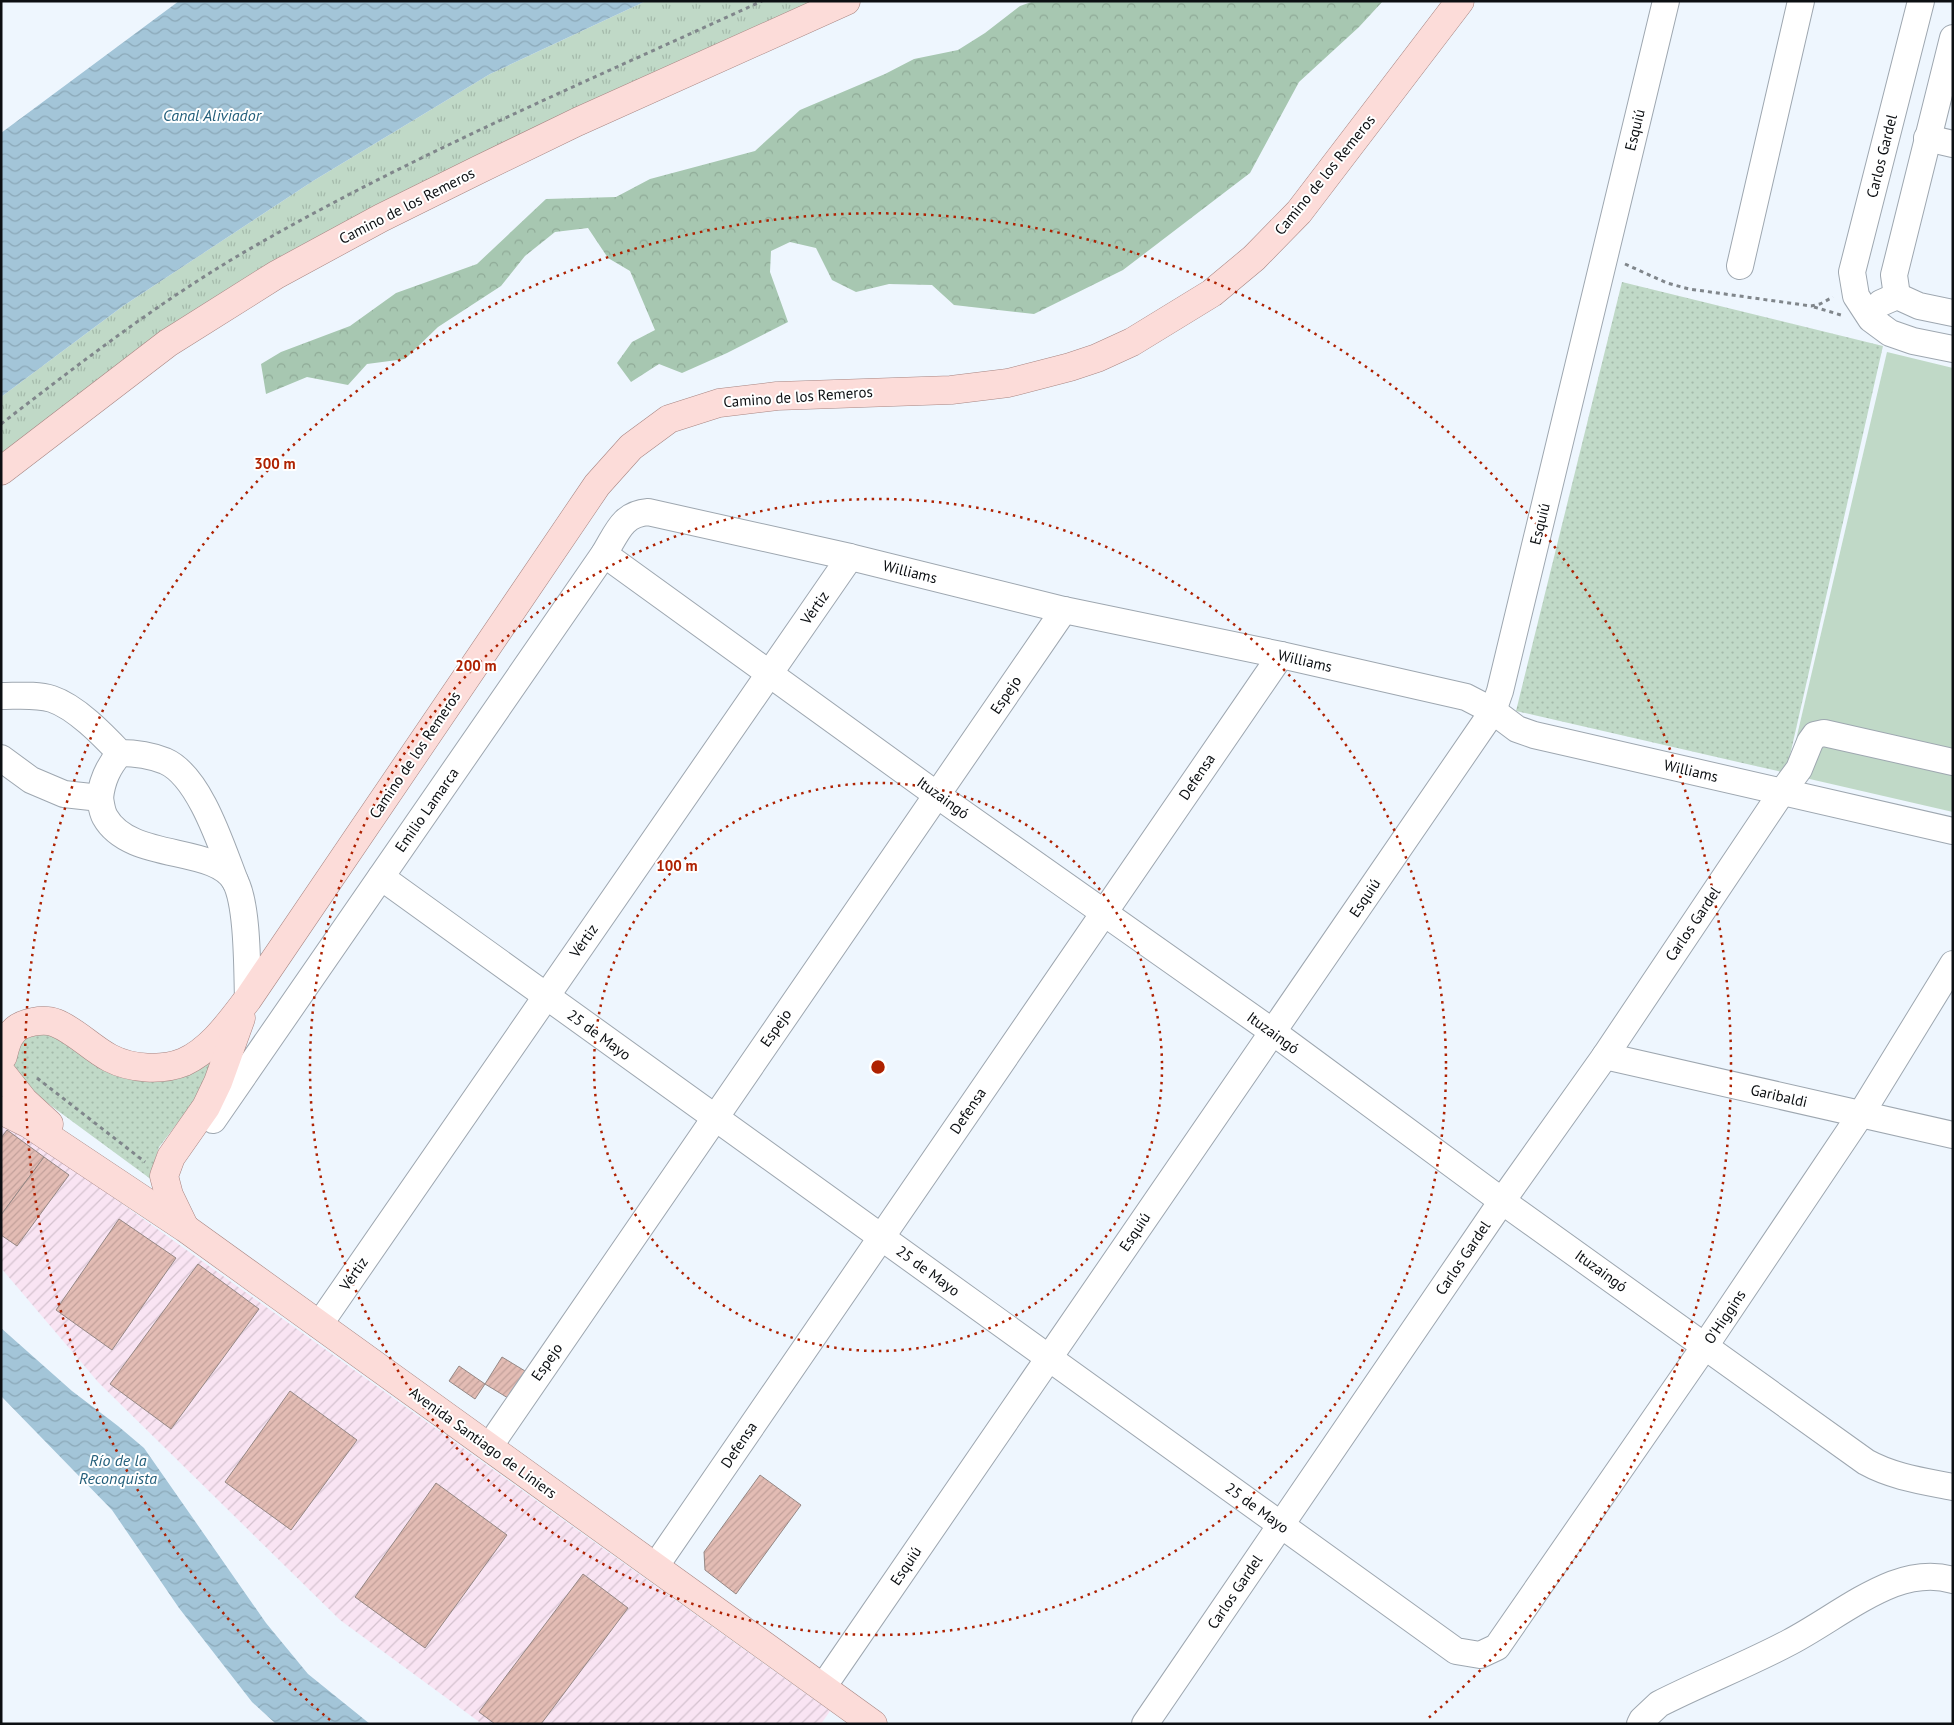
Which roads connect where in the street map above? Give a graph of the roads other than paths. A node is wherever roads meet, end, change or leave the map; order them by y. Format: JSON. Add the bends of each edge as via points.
{"nodes":[{"id":1,"x":846,"y":1,"type":"edge"},
{"id":2,"x":1460,"y":1,"type":"edge"},
{"id":3,"x":1666,"y":1,"type":"edge"},
{"id":4,"x":1800,"y":1,"type":"edge"},
{"id":5,"x":1921,"y":1,"type":"edge"},
{"id":6,"x":1953,"y":38,"type":"edge"},
{"id":7,"x":1927,"y":138,"type":"junction"},
{"id":8,"x":1953,"y":144,"type":"edge"},
{"id":9,"x":1740,"y":266,"type":"dead end"},
{"id":10,"x":1897,"y":296,"type":"junction"},
{"id":11,"x":1860,"y":301,"type":"junction"},
{"id":12,"x":1953,"y":313,"type":"edge"},
{"id":13,"x":1953,"y":349,"type":"edge"},
{"id":14,"x":1,"y":471,"type":"edge"},
{"id":15,"x":648,"y":512,"type":"joint"},
{"id":16,"x":604,"y":554,"type":"junction"},
{"id":17,"x":850,"y":557,"type":"junction"},
{"id":18,"x":1064,"y":610,"type":"junction"},
{"id":19,"x":1281,"y":655,"type":"junction"},
{"id":20,"x":770,"y":674,"type":"junction"},
{"id":21,"x":1,"y":696,"type":"edge"},
{"id":22,"x":1493,"y":711,"type":"junction"},
{"id":23,"x":120,"y":753,"type":"junction"},
{"id":24,"x":1,"y":758,"type":"edge"},
{"id":25,"x":1953,"y":762,"type":"edge"},
{"id":26,"x":1782,"y":792,"type":"junction"},
{"id":27,"x":937,"y":794,"type":"junction"},
{"id":28,"x":100,"y":798,"type":"junction"},
{"id":29,"x":1953,"y":831,"type":"edge"},
{"id":30,"x":381,"y":877,"type":"junction"},
{"id":31,"x":236,"y":882,"type":"junction"},
{"id":32,"x":1104,"y":913,"type":"junction"},
{"id":33,"x":1953,"y":964,"type":"edge"},
{"id":34,"x":546,"y":996,"type":"junction"},
{"id":35,"x":248,"y":998,"type":"junction"},
{"id":36,"x":1272,"y":1032,"type":"junction"},
{"id":37,"x":1605,"y":1056,"type":"junction"},
{"id":38,"x":2,"y":1060,"type":"edge"},
{"id":39,"x":1,"y":1110,"type":"edge"},
{"id":40,"x":1861,"y":1114,"type":"junction"},
{"id":41,"x":715,"y":1118,"type":"junction"},
{"id":42,"x":213,"y":1120,"type":"dead end"},
{"id":43,"x":1953,"y":1135,"type":"edge"},
{"id":44,"x":92,"y":1164,"type":"junction"},
{"id":45,"x":1502,"y":1200,"type":"junction"},
{"id":46,"x":185,"y":1228,"type":"junction"},
{"id":47,"x":881,"y":1238,"type":"junction"},
{"id":48,"x":320,"y":1325,"type":"junction"},
{"id":49,"x":1705,"y":1346,"type":"junction"},
{"id":50,"x":1049,"y":1358,"type":"junction"},
{"id":51,"x":489,"y":1447,"type":"junction"},
{"id":52,"x":1953,"y":1487,"type":"edge"},
{"id":53,"x":1281,"y":1526,"type":"junction"},
{"id":54,"x":655,"y":1567,"type":"junction"},
{"id":55,"x":1953,"y":1580,"type":"edge"},
{"id":56,"x":1480,"y":1656,"type":"joint"},
{"id":57,"x":823,"y":1687,"type":"junction"},
{"id":58,"x":873,"y":1724,"type":"edge"},
{"id":59,"x":1145,"y":1724,"type":"edge"},
{"id":60,"x":1640,"y":1724,"type":"edge"}],
"edges":[{"from":1,"to":14,"type":"main road","name":"Camino de los Remeros","via":[[511,154],[381,218],[276,275],[168,343]]},
{"from":2,"to":35,"type":"main road","name":"Camino de los Remeros","via":[[1299,212],[1254,258],[1212,293],[1132,342],[1070,367],[1008,383],[951,390],[777,396],[719,403],[669,419],[631,447],[597,485]]},
{"from":3,"to":22,"type":"street","name":"Esquiú"},
{"from":4,"to":9,"type":"street"},
{"from":5,"to":11,"type":"street","name":"Carlos Gardel","via":[[1852,272]]},
{"from":6,"to":7,"type":"street"},
{"from":7,"to":8,"type":"street"},
{"from":7,"to":10,"type":"street","via":[[1894,275]]},
{"from":10,"to":11,"type":"street"},
{"from":10,"to":12,"type":"street","via":[[1918,306]]},
{"from":11,"to":13,"type":"street","via":[[1871,320],[1890,333]]},
{"from":15,"to":16,"type":"street","name":"Emilio Lamarca","via":[[626,519]]},
{"from":15,"to":17,"type":"street","name":"Williams"},
{"from":16,"to":20,"type":"street","name":"Ituzaingó"},
{"from":16,"to":30,"type":"street","name":"Emilio Lamarca"},
{"from":17,"to":18,"type":"street","name":"Williams"},
{"from":17,"to":20,"type":"street","name":"Vértiz"},
{"from":18,"to":19,"type":"street","name":"Williams"},
{"from":18,"to":27,"type":"street","name":"Espejo"},
{"from":19,"to":22,"type":"street","name":"Williams","via":[[1466,697]]},
{"from":19,"to":32,"type":"street","name":"Defensa"},
{"from":20,"to":27,"type":"street","name":"Ituzaingó"},
{"from":20,"to":34,"type":"street","name":"Vértiz"},
{"from":21,"to":23,"type":"street","via":[[53,699],[98,729]]},
{"from":22,"to":26,"type":"street","name":"Williams","via":[[1517,729],[1534,735]]},
{"from":22,"to":36,"type":"street","name":"Esquiú"},
{"from":23,"to":28,"type":"street","via":[[101,784]]},
{"from":23,"to":31,"type":"street","via":[[139,753],[166,762],[184,776],[214,826]]},
{"from":24,"to":28,"type":"street","via":[[31,780],[64,794]]},
{"from":25,"to":26,"type":"street","name":"Carlos Gardel","via":[[1824,733],[1815,735],[1810,742],[1799,769]]},
{"from":26,"to":29,"type":"street","name":"Williams"},
{"from":26,"to":37,"type":"street","name":"Carlos Gardel"},
{"from":27,"to":32,"type":"street","name":"Ituzaingó"},
{"from":27,"to":41,"type":"street","name":"Espejo"},
{"from":28,"to":31,"type":"street","via":[[105,817],[118,831],[138,843],[216,865]]},
{"from":30,"to":34,"type":"street","name":"25 de Mayo"},
{"from":30,"to":42,"type":"street","name":"Emilio Lamarca"},
{"from":31,"to":35,"type":"street","via":[[242,906]]},
{"from":32,"to":36,"type":"street","name":"Ituzaingó"},
{"from":32,"to":47,"type":"street","name":"Defensa"},
{"from":33,"to":40,"type":"street","name":"O'Higgins"},
{"from":34,"to":41,"type":"street","name":"25 de Mayo"},
{"from":34,"to":48,"type":"street","name":"Vértiz"},
{"from":35,"to":38,"type":"main road","name":"Camino de los Remeros","via":[[203,1051],[184,1062],[145,1067],[127,1064],[110,1058],[54,1022],[31,1022],[14,1030]]},
{"from":35,"to":46,"type":"main road","name":"Camino de los Remeros","via":[[218,1082],[206,1107],[170,1157],[164,1176]]},
{"from":36,"to":45,"type":"street","name":"Ituzaingó"},
{"from":36,"to":50,"type":"street","name":"Esquiú"},
{"from":37,"to":40,"type":"street","name":"Garibaldi"},
{"from":37,"to":45,"type":"street","name":"Carlos Gardel"},
{"from":38,"to":44,"type":"main road","name":"Avenida Santiago de Liniers","via":[[24,1101]]},
{"from":39,"to":44,"type":"main road","name":"Avenida Santiago de Liniers"},
{"from":40,"to":43,"type":"street","name":"Garibaldi"},
{"from":40,"to":49,"type":"street","name":"O'Higgins"},
{"from":41,"to":47,"type":"street","name":"25 de Mayo"},
{"from":41,"to":51,"type":"street","name":"Espejo"},
{"from":44,"to":46,"type":"main road","name":"Avenida Santiago de Liniers"},
{"from":45,"to":49,"type":"street","name":"Ituzaingó"},
{"from":45,"to":53,"type":"street","name":"Carlos Gardel"},
{"from":46,"to":48,"type":"main road","name":"Avenida Santiago de Liniers"},
{"from":47,"to":50,"type":"street","name":"25 de Mayo"},
{"from":47,"to":54,"type":"street","name":"Defensa"},
{"from":48,"to":51,"type":"main road","name":"Avenida Santiago de Liniers"},
{"from":49,"to":52,"type":"street","name":"Ituzaingó","via":[[1866,1462],[1902,1477]]},
{"from":49,"to":56,"type":"street","name":"O'Higgins","via":[[1497,1647]]},
{"from":50,"to":53,"type":"street","name":"25 de Mayo"},
{"from":50,"to":57,"type":"street","name":"Esquiú"},
{"from":51,"to":54,"type":"main road","name":"Avenida Santiago de Liniers"},
{"from":53,"to":56,"type":"street","name":"25 de Mayo","via":[[1456,1651]]},
{"from":53,"to":59,"type":"street","name":"Carlos Gardel"},
{"from":54,"to":57,"type":"main road","name":"Avenida Santiago de Liniers"},
{"from":55,"to":60,"type":"street","via":[[1933,1576],[1891,1585],[1788,1643],[1659,1704]]},
{"from":57,"to":58,"type":"main road","name":"Avenida Santiago de Liniers"}]}
